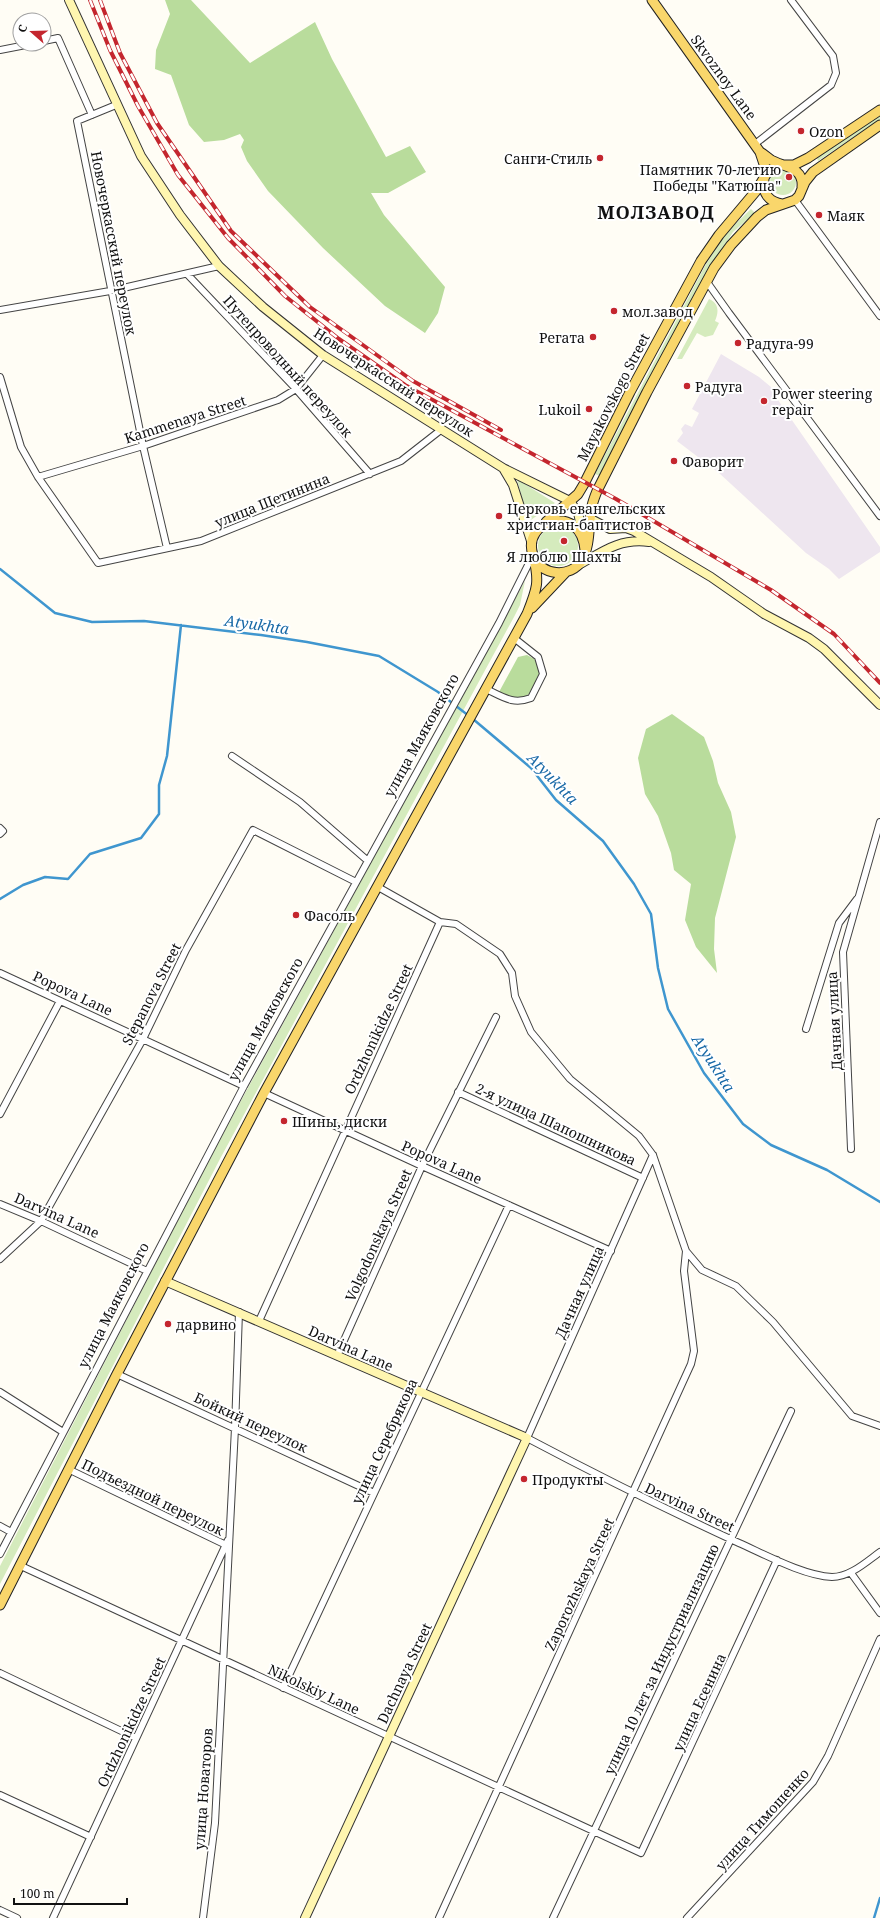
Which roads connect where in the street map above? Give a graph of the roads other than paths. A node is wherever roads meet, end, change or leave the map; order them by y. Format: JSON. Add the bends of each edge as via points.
{"nodes":[{"id":1,"x":68,"y":0,"type":"edge"},
{"id":2,"x":652,"y":0,"type":"edge"},
{"id":3,"x":791,"y":0,"type":"edge"},
{"id":4,"x":52,"y":39,"type":"edge"},
{"id":5,"x":12,"y":48,"type":"edge"},
{"id":6,"x":0,"y":50,"type":"edge"},
{"id":7,"x":116,"y":105,"type":"junction"},
{"id":8,"x":880,"y":110,"type":"edge"},
{"id":9,"x":92,"y":115,"type":"junction"},
{"id":10,"x":880,"y":125,"type":"edge"},
{"id":11,"x":755,"y":144,"type":"junction"},
{"id":12,"x":760,"y":152,"type":"junction"},
{"id":13,"x":783,"y":165,"type":"junction"},
{"id":14,"x":767,"y":173,"type":"junction"},
{"id":15,"x":801,"y":191,"type":"junction"},
{"id":16,"x":795,"y":200,"type":"junction"},
{"id":17,"x":782,"y":204,"type":"junction"},
{"id":18,"x":219,"y":266,"type":"junction"},
{"id":19,"x":188,"y":274,"type":"junction"},
{"id":20,"x":707,"y":282,"type":"junction"},
{"id":21,"x":110,"y":291,"type":"junction"},
{"id":22,"x":0,"y":310,"type":"edge"},
{"id":23,"x":880,"y":316,"type":"edge"},
{"id":24,"x":323,"y":355,"type":"junction"},
{"id":25,"x":0,"y":377,"type":"edge"},
{"id":26,"x":296,"y":389,"type":"junction"},
{"id":27,"x":442,"y":429,"type":"junction"},
{"id":28,"x":142,"y":446,"type":"junction"},
{"id":29,"x":503,"y":468,"type":"junction"},
{"id":30,"x":370,"y":474,"type":"junction"},
{"id":31,"x":38,"y":477,"type":"junction"},
{"id":32,"x":570,"y":502,"type":"junction"},
{"id":33,"x":880,"y":516,"type":"edge"},
{"id":34,"x":591,"y":519,"type":"junction"},
{"id":35,"x":542,"y":526,"type":"junction"},
{"id":36,"x":584,"y":539,"type":"junction"},
{"id":37,"x":652,"y":542,"type":"junction"},
{"id":38,"x":532,"y":544,"type":"junction"},
{"id":39,"x":167,"y":548,"type":"junction"},
{"id":40,"x":585,"y":550,"type":"junction"},
{"id":41,"x":533,"y":555,"type":"junction"},
{"id":42,"x":575,"y":568,"type":"junction"},
{"id":43,"x":566,"y":572,"type":"junction"},
{"id":44,"x":527,"y":614,"type":"junction"},
{"id":45,"x":514,"y":638,"type":"junction"},
{"id":46,"x":484,"y":693,"type":"junction"},
{"id":47,"x":880,"y":705,"type":"edge"},
{"id":48,"x":232,"y":756,"type":"dead end"},
{"id":49,"x":880,"y":822,"type":"edge"},
{"id":50,"x":0,"y":828,"type":"edge"},
{"id":51,"x":0,"y":834,"type":"edge"},
{"id":52,"x":368,"y":861,"type":"junction"},
{"id":53,"x":356,"y":882,"type":"junction"},
{"id":54,"x":378,"y":887,"type":"junction"},
{"id":55,"x":860,"y":894,"type":"junction"},
{"id":56,"x":440,"y":922,"type":"junction"},
{"id":57,"x":0,"y":973,"type":"edge"},
{"id":58,"x":60,"y":1001,"type":"junction"},
{"id":59,"x":496,"y":1017,"type":"dead end"},
{"id":60,"x":806,"y":1029,"type":"dead end"},
{"id":61,"x":143,"y":1039,"type":"junction"},
{"id":62,"x":244,"y":1086,"type":"junction"},
{"id":63,"x":458,"y":1092,"type":"junction"},
{"id":64,"x":264,"y":1093,"type":"junction"},
{"id":65,"x":0,"y":1114,"type":"edge"},
{"id":66,"x":344,"y":1131,"type":"junction"},
{"id":67,"x":851,"y":1149,"type":"dead end"},
{"id":68,"x":653,"y":1155,"type":"junction"},
{"id":69,"x":422,"y":1166,"type":"junction"},
{"id":70,"x":643,"y":1178,"type":"junction"},
{"id":71,"x":0,"y":1204,"type":"edge"},
{"id":72,"x":508,"y":1205,"type":"junction"},
{"id":73,"x":40,"y":1221,"type":"junction"},
{"id":74,"x":686,"y":1250,"type":"junction"},
{"id":75,"x":611,"y":1251,"type":"junction"},
{"id":76,"x":0,"y":1259,"type":"edge"},
{"id":77,"x":147,"y":1271,"type":"junction"},
{"id":78,"x":165,"y":1281,"type":"junction"},
{"id":79,"x":239,"y":1312,"type":"junction"},
{"id":80,"x":259,"y":1321,"type":"junction"},
{"id":81,"x":337,"y":1356,"type":"junction"},
{"id":82,"x":117,"y":1374,"type":"junction"},
{"id":83,"x":0,"y":1392,"type":"edge"},
{"id":84,"x":420,"y":1393,"type":"junction"},
{"id":85,"x":791,"y":1411,"type":"dead end"},
{"id":86,"x":880,"y":1426,"type":"edge"},
{"id":87,"x":235,"y":1428,"type":"junction"},
{"id":88,"x":63,"y":1432,"type":"junction"},
{"id":89,"x":527,"y":1438,"type":"junction"},
{"id":90,"x":70,"y":1470,"type":"junction"},
{"id":91,"x":374,"y":1493,"type":"junction"},
{"id":92,"x":633,"y":1494,"type":"junction"},
{"id":93,"x":0,"y":1526,"type":"edge"},
{"id":94,"x":11,"y":1532,"type":"junction"},
{"id":95,"x":230,"y":1536,"type":"junction"},
{"id":96,"x":731,"y":1539,"type":"junction"},
{"id":97,"x":226,"y":1545,"type":"junction"},
{"id":98,"x":880,"y":1552,"type":"edge"},
{"id":99,"x":0,"y":1554,"type":"edge"},
{"id":100,"x":778,"y":1560,"type":"junction"},
{"id":101,"x":21,"y":1566,"type":"junction"},
{"id":102,"x":851,"y":1573,"type":"junction"},
{"id":103,"x":0,"y":1605,"type":"edge"},
{"id":104,"x":880,"y":1613,"type":"edge"},
{"id":105,"x":880,"y":1639,"type":"edge"},
{"id":106,"x":181,"y":1641,"type":"junction"},
{"id":107,"x":223,"y":1661,"type":"junction"},
{"id":108,"x":0,"y":1673,"type":"edge"},
{"id":109,"x":283,"y":1688,"type":"junction"},
{"id":110,"x":389,"y":1736,"type":"junction"},
{"id":111,"x":136,"y":1738,"type":"junction"},
{"id":112,"x":498,"y":1788,"type":"junction"},
{"id":113,"x":0,"y":1794,"type":"edge"},
{"id":114,"x":594,"y":1831,"type":"junction"},
{"id":115,"x":91,"y":1837,"type":"junction"},
{"id":116,"x":641,"y":1853,"type":"joint"},
{"id":117,"x":0,"y":1910,"type":"edge"},
{"id":118,"x":16,"y":1918,"type":"edge"},
{"id":119,"x":53,"y":1918,"type":"edge"},
{"id":120,"x":203,"y":1918,"type":"edge"},
{"id":121,"x":305,"y":1918,"type":"edge"},
{"id":122,"x":439,"y":1918,"type":"edge"},
{"id":123,"x":553,"y":1918,"type":"edge"},
{"id":124,"x":687,"y":1918,"type":"edge"}],
"edges":[{"from":1,"to":7,"type":"street","name":"Новочеркасский переулок"},
{"from":2,"to":11,"type":"main road","name":"Skvoznoy Lane"},
{"from":3,"to":11,"type":"street","via":[[833,56],[836,73],[831,85]]},
{"from":4,"to":9,"type":"street","via":[[58,38]]},
{"from":5,"to":6,"type":"street"},
{"from":7,"to":9,"type":"street","name":"Новочеркасский переулок"},
{"from":7,"to":18,"type":"street","name":"Новочеркасский переулок","via":[[141,156],[180,215]]},
{"from":8,"to":13,"type":"main road","via":[[808,158],[794,165]]},
{"from":9,"to":21,"type":"street","name":"Новочеркасский переулок","via":[[77,121]]},
{"from":10,"to":15,"type":"main road","via":[[814,172]]},
{"from":11,"to":12,"type":"main road","name":"Skvoznoy Lane"},
{"from":12,"to":13,"type":"main road"},
{"from":12,"to":14,"type":"main road","name":"Skvoznoy Lane"},
{"from":13,"to":14,"type":"main road","via":[[772,168]]},
{"from":13,"to":15,"type":"main road","via":[[790,166],[798,173],[802,179]]},
{"from":14,"to":17,"type":"main road","via":[[764,191],[772,201]]},
{"from":14,"to":32,"type":"main road","name":"Mayakovskogo Street","via":[[701,261],[630,392],[584,484]]},
{"from":15,"to":16,"type":"main road"},
{"from":16,"to":17,"type":"main road"},
{"from":16,"to":23,"type":"street"},
{"from":17,"to":20,"type":"main road","via":[[766,210],[757,217],[731,245]]},
{"from":18,"to":19,"type":"street"},
{"from":18,"to":24,"type":"street","name":"Новочеркасский переулок","via":[[262,307]]},
{"from":19,"to":21,"type":"street"},
{"from":19,"to":26,"type":"street","name":"Путепроводный переулок"},
{"from":20,"to":33,"type":"street"},
{"from":20,"to":34,"type":"main road","via":[[646,392],[612,461],[597,492]]},
{"from":21,"to":22,"type":"street"},
{"from":21,"to":28,"type":"street","name":"Новочеркасский переулок"},
{"from":24,"to":26,"type":"street","name":"Kammenaya Street"},
{"from":24,"to":27,"type":"street","name":"Новочеркасский переулок"},
{"from":25,"to":31,"type":"street","via":[[22,448]]},
{"from":26,"to":28,"type":"street","name":"Kammenaya Street","via":[[278,400]]},
{"from":26,"to":30,"type":"street","name":"Путепроводный переулок"},
{"from":27,"to":29,"type":"street","name":"Новочеркасский переулок"},
{"from":27,"to":30,"type":"street","name":"улица Щетинина","via":[[401,461]]},
{"from":28,"to":31,"type":"street","name":"Kammenaya Street"},
{"from":28,"to":39,"type":"street","name":"Новочеркасский переулок"},
{"from":29,"to":32,"type":"street","name":"Новочеркасский переулок"},
{"from":29,"to":38,"type":"street","via":[[513,485]]},
{"from":30,"to":39,"type":"street","name":"улица Щетинина","via":[[201,541]]},
{"from":31,"to":39,"type":"street","name":"улица Щетинина","via":[[98,563]]},
{"from":32,"to":35,"type":"main road","name":"Mayakovskogo Street"},
{"from":32,"to":36,"type":"street","via":[[578,513]]},
{"from":34,"to":37,"type":"street","via":[[610,529],[626,528],[634,531]]},
{"from":34,"to":40,"type":"main road"},
{"from":35,"to":36,"type":"main road","via":[[551,521],[571,523],[580,530]]},
{"from":35,"to":38,"type":"main road","via":[[535,534]]},
{"from":36,"to":40,"type":"main road"},
{"from":37,"to":42,"type":"street","via":[[620,543]]},
{"from":37,"to":47,"type":"street","via":[[711,577],[764,614],[809,638],[824,649]]},
{"from":38,"to":41,"type":"main road"},
{"from":40,"to":42,"type":"main road","via":[[582,560]]},
{"from":41,"to":43,"type":"main road","via":[[545,570]]},
{"from":41,"to":44,"type":"main road","via":[[538,578]]},
{"from":41,"to":52,"type":"street","name":"улица Маяковского"},
{"from":42,"to":43,"type":"main road"},
{"from":43,"to":44,"type":"main road"},
{"from":44,"to":45,"type":"main road"},
{"from":45,"to":46,"type":"main road"},
{"from":45,"to":46,"type":"street","via":[[538,657],[543,674],[531,698],[520,702]]},
{"from":46,"to":54,"type":"main road"},
{"from":48,"to":52,"type":"street","via":[[300,802]]},
{"from":49,"to":55,"type":"street","name":"Дачная улица"},
{"from":50,"to":51,"type":"street"},
{"from":52,"to":53,"type":"street","name":"улица Маяковского"},
{"from":53,"to":61,"type":"street","name":"Stepanova Street","via":[[253,830],[186,950]]},
{"from":53,"to":62,"type":"street","name":"улица Маяковского"},
{"from":54,"to":56,"type":"street"},
{"from":54,"to":64,"type":"main road"},
{"from":55,"to":60,"type":"street","name":"Дачная улица","via":[[839,923]]},
{"from":55,"to":67,"type":"street","name":"Дачная улица","via":[[843,952]]},
{"from":56,"to":66,"type":"street","name":"Ordzhonikidze Street"},
{"from":56,"to":68,"type":"street","via":[[456,924],[500,954],[512,973],[515,996],[531,1032],[570,1079],[639,1136]]},
{"from":57,"to":58,"type":"street","name":"Popova Lane"},
{"from":58,"to":61,"type":"street","name":"Popova Lane"},
{"from":58,"to":65,"type":"street"},
{"from":59,"to":63,"type":"street","name":"Volgodonskaya Street"},
{"from":61,"to":62,"type":"street","name":"Popova Lane"},
{"from":61,"to":73,"type":"street","name":"Stepanova Street"},
{"from":62,"to":77,"type":"street","name":"улица Маяковского"},
{"from":63,"to":69,"type":"street","name":"Volgodonskaya Street"},
{"from":63,"to":70,"type":"street","name":"2-я улица Шапошникова"},
{"from":64,"to":66,"type":"street","name":"Popova Lane"},
{"from":64,"to":78,"type":"main road"},
{"from":66,"to":69,"type":"street","name":"Popova Lane"},
{"from":66,"to":80,"type":"street","name":"Ordzhonikidze Street"},
{"from":68,"to":70,"type":"street","name":"Дачная улица"},
{"from":68,"to":74,"type":"street"},
{"from":69,"to":72,"type":"street","name":"Popova Lane"},
{"from":69,"to":81,"type":"street","name":"Volgodonskaya Street"},
{"from":70,"to":75,"type":"street","name":"Дачная улица"},
{"from":71,"to":73,"type":"street","name":"Darvina Lane"},
{"from":72,"to":75,"type":"street","name":"Popova Lane"},
{"from":72,"to":84,"type":"street","name":"улица Серебрякова"},
{"from":73,"to":76,"type":"street","name":"Stepanova Street"},
{"from":73,"to":77,"type":"street","name":"Darvina Lane"},
{"from":74,"to":86,"type":"street","via":[[702,1270],[736,1286],[773,1322],[852,1416]]},
{"from":74,"to":92,"type":"street","name":"Zaporozhskaya Street","via":[[684,1271],[694,1351],[691,1364]]},
{"from":75,"to":89,"type":"street","name":"Дачная улица"},
{"from":77,"to":88,"type":"street","name":"улица Маяковского"},
{"from":78,"to":79,"type":"street","name":"Darvina Lane"},
{"from":78,"to":82,"type":"main road"},
{"from":79,"to":80,"type":"street","name":"Darvina Lane"},
{"from":79,"to":87,"type":"street","name":"Ordzhonikidze Street"},
{"from":80,"to":81,"type":"street","name":"Darvina Lane"},
{"from":81,"to":84,"type":"street","name":"Darvina Lane"},
{"from":82,"to":87,"type":"street","name":"Бойкий переулок"},
{"from":82,"to":90,"type":"main road"},
{"from":83,"to":88,"type":"street"},
{"from":84,"to":89,"type":"street","name":"Darvina Lane"},
{"from":84,"to":91,"type":"street","name":"улица Серебрякова"},
{"from":85,"to":96,"type":"street","name":"улица 10 лет за Индустриализацию"},
{"from":87,"to":91,"type":"street","name":"Бойкий переулок"},
{"from":87,"to":95,"type":"street","name":"Ordzhonikidze Street"},
{"from":88,"to":94,"type":"street","name":"улица Маяковского"},
{"from":89,"to":92,"type":"street","name":"Darvina Street"},
{"from":89,"to":110,"type":"street","name":"Dachnaya Street"},
{"from":90,"to":97,"type":"street","name":"Подъездной переулок"},
{"from":90,"to":101,"type":"main road"},
{"from":91,"to":109,"type":"street","name":"улица Серебрякова"},
{"from":92,"to":96,"type":"street","name":"Darvina Street"},
{"from":92,"to":112,"type":"street","name":"Zaporozhskaya Street"},
{"from":93,"to":94,"type":"street"},
{"from":94,"to":99,"type":"street","name":"улица Маяковского"},
{"from":95,"to":97,"type":"street","name":"Ordzhonikidze Street"},
{"from":95,"to":107,"type":"street","name":"Ordzhonikidze Street"},
{"from":96,"to":100,"type":"street","name":"Darvina Street"},
{"from":96,"to":114,"type":"street","name":"улица 10 лет за Индустриализацию"},
{"from":97,"to":106,"type":"street","name":"Ordzhonikidze Street"},
{"from":98,"to":102,"type":"street"},
{"from":100,"to":102,"type":"street","name":"Darvina Street","via":[[812,1573],[833,1577]]},
{"from":100,"to":116,"type":"street","name":"улица Есенина"},
{"from":101,"to":103,"type":"main road"},
{"from":101,"to":106,"type":"street","name":"Nikolskiy Lane"},
{"from":102,"to":104,"type":"street"},
{"from":105,"to":124,"type":"street","name":"улица Тимошенко","via":[[828,1756],[813,1782]]},
{"from":106,"to":107,"type":"street","name":"Nikolskiy Lane"},
{"from":106,"to":111,"type":"street","name":"Ordzhonikidze Street"},
{"from":107,"to":109,"type":"street","name":"Nikolskiy Lane"},
{"from":107,"to":120,"type":"street","name":"улица Новаторов","via":[[215,1823]]},
{"from":108,"to":111,"type":"street"},
{"from":109,"to":110,"type":"street","name":"Nikolskiy Lane"},
{"from":110,"to":112,"type":"street","name":"Nikolskiy Lane"},
{"from":110,"to":121,"type":"street","name":"Dachnaya Street"},
{"from":111,"to":115,"type":"street","name":"Ordzhonikidze Street"},
{"from":112,"to":114,"type":"street","name":"Nikolskiy Lane"},
{"from":112,"to":122,"type":"street","name":"Zaporozhskaya Street"},
{"from":113,"to":115,"type":"street"},
{"from":114,"to":116,"type":"street","name":"Nikolskiy Lane"},
{"from":114,"to":123,"type":"street","name":"улица 10 лет за Индустриализацию"},
{"from":115,"to":119,"type":"street","name":"Ordzhonikidze Street"},
{"from":117,"to":118,"type":"street"}]}
